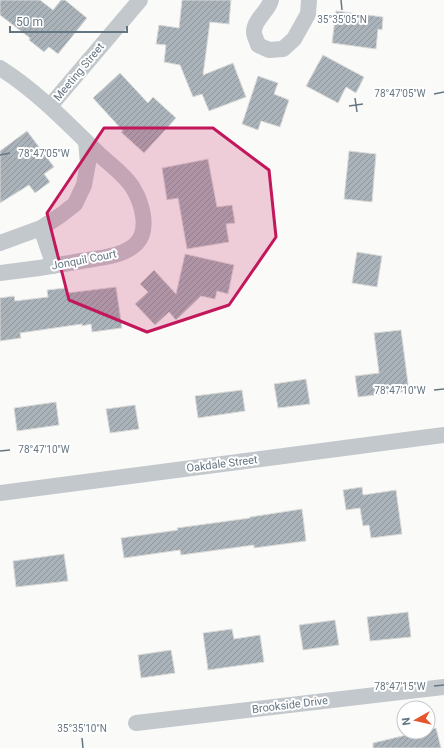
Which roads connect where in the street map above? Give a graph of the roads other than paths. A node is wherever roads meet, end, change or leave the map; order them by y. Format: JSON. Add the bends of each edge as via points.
{"nodes":[{"id":1,"x":140,"y":0,"type":"edge"},
{"id":2,"x":271,"y":0,"type":"edge"},
{"id":3,"x":309,"y":0,"type":"edge"},
{"id":4,"x":0,"y":68,"type":"edge"},
{"id":5,"x":50,"y":106,"type":"junction"},
{"id":6,"x":86,"y":141,"type":"junction"},
{"id":7,"x":41,"y":228,"type":"junction"},
{"id":8,"x":0,"y":243,"type":"edge"},
{"id":9,"x":54,"y":266,"type":"junction"},
{"id":10,"x":0,"y":273,"type":"edge"},
{"id":11,"x":444,"y":435,"type":"edge"},
{"id":12,"x":0,"y":493,"type":"edge"},
{"id":13,"x":444,"y":687,"type":"edge"},
{"id":14,"x":136,"y":723,"type":"dead end"}],
"edges":[{"from":1,"to":5,"type":"street","name":"Meeting Street"},
{"from":2,"to":3,"type":"street","via":[[257,21],[254,32],[258,45],[269,50],[283,49],[294,39],[308,14]]},
{"from":4,"to":5,"type":"street","name":"Jonquil Court"},
{"from":5,"to":6,"type":"street","name":"Jonquil Court"},
{"from":6,"to":7,"type":"street","via":[[88,162],[84,185],[74,204]]},
{"from":6,"to":9,"type":"street","name":"Jonquil Court","via":[[132,186],[143,215],[142,234],[136,244],[125,251]]},
{"from":7,"to":8,"type":"street"},
{"from":7,"to":9,"type":"street"},
{"from":9,"to":10,"type":"street","name":"Jonquil Court"},
{"from":11,"to":12,"type":"street","name":"Oakdale Street"},
{"from":13,"to":14,"type":"street","name":"Brookside Drive"}]}
